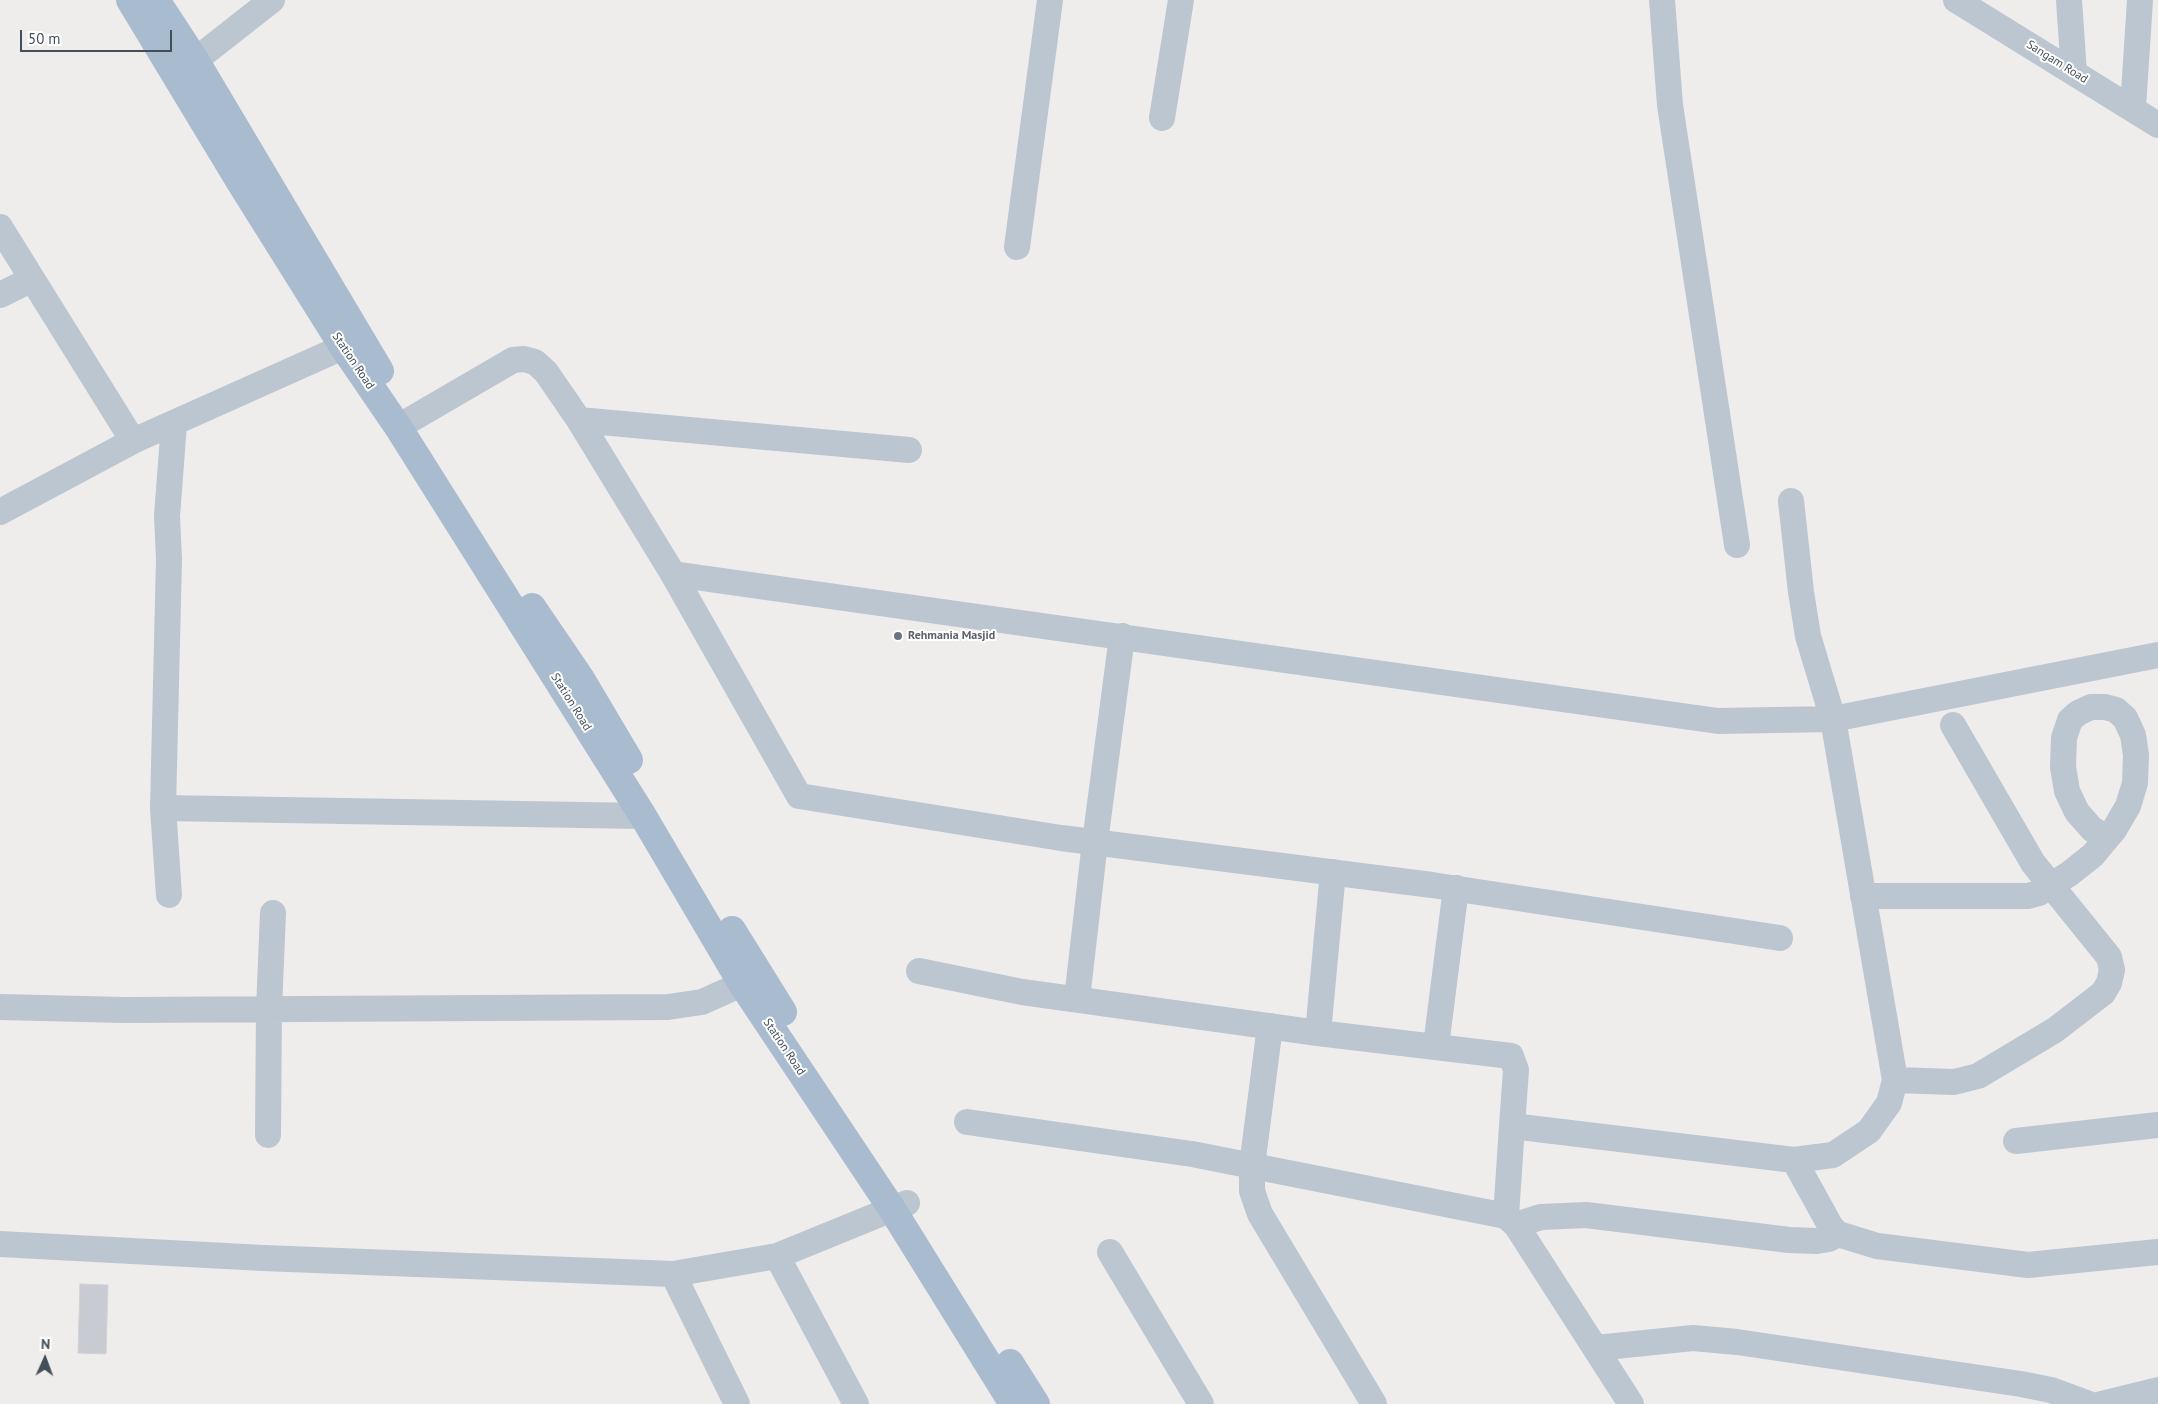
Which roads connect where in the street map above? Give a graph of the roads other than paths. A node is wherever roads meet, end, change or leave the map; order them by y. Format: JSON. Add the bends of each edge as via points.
{"nodes":[{"id":1,"x":130,"y":0,"type":"edge"},
{"id":2,"x":156,"y":0,"type":"edge"},
{"id":3,"x":272,"y":0,"type":"edge"},
{"id":4,"x":1050,"y":0,"type":"edge"},
{"id":5,"x":1181,"y":0,"type":"edge"},
{"id":6,"x":1662,"y":0,"type":"edge"},
{"id":7,"x":1956,"y":0,"type":"edge"},
{"id":8,"x":2069,"y":0,"type":"edge"},
{"id":9,"x":2140,"y":0,"type":"edge"},
{"id":10,"x":1993,"y":12,"type":"edge"},
{"id":11,"x":186,"y":68,"type":"junction"},
{"id":12,"x":2074,"y":73,"type":"junction"},
{"id":13,"x":2133,"y":108,"type":"junction"},
{"id":14,"x":1162,"y":118,"type":"dead end"},
{"id":15,"x":2158,"y":126,"type":"edge"},
{"id":16,"x":0,"y":227,"type":"edge"},
{"id":17,"x":1017,"y":247,"type":"dead end"},
{"id":18,"x":32,"y":279,"type":"junction"},
{"id":19,"x":0,"y":295,"type":"edge"},
{"id":20,"x":352,"y":343,"type":"junction"},
{"id":21,"x":579,"y":420,"type":"junction"},
{"id":22,"x":403,"y":423,"type":"junction"},
{"id":23,"x":174,"y":424,"type":"junction"},
{"id":24,"x":133,"y":441,"type":"junction"},
{"id":25,"x":909,"y":450,"type":"dead end"},
{"id":26,"x":1791,"y":501,"type":"dead end"},
{"id":27,"x":0,"y":512,"type":"edge"},
{"id":28,"x":1737,"y":545,"type":"dead end"},
{"id":29,"x":673,"y":574,"type":"junction"},
{"id":30,"x":1122,"y":636,"type":"junction"},
{"id":31,"x":2158,"y":655,"type":"edge"},
{"id":32,"x":1833,"y":718,"type":"junction"},
{"id":33,"x":1953,"y":725,"type":"dead end"},
{"id":34,"x":164,"y":808,"type":"junction"},
{"id":35,"x":643,"y":816,"type":"junction"},
{"id":36,"x":2107,"y":838,"type":"dead end"},
{"id":37,"x":1095,"y":842,"type":"junction"},
{"id":38,"x":1333,"y":872,"type":"junction"},
{"id":39,"x":2052,"y":885,"type":"junction"},
{"id":40,"x":1456,"y":888,"type":"junction"},
{"id":41,"x":168,"y":895,"type":"dead end"},
{"id":42,"x":1863,"y":896,"type":"junction"},
{"id":43,"x":273,"y":913,"type":"dead end"},
{"id":44,"x":1780,"y":938,"type":"dead end"},
{"id":45,"x":919,"y":972,"type":"dead end"},
{"id":46,"x":742,"y":984,"type":"junction"},
{"id":47,"x":1078,"y":999,"type":"junction"},
{"id":48,"x":0,"y":1007,"type":"edge"},
{"id":49,"x":269,"y":1009,"type":"junction"},
{"id":50,"x":1270,"y":1026,"type":"junction"},
{"id":51,"x":1318,"y":1033,"type":"junction"},
{"id":52,"x":1436,"y":1046,"type":"junction"},
{"id":53,"x":1895,"y":1080,"type":"junction"},
{"id":54,"x":967,"y":1122,"type":"dead end"},
{"id":55,"x":2158,"y":1125,"type":"edge"},
{"id":56,"x":1512,"y":1126,"type":"junction"},
{"id":57,"x":268,"y":1135,"type":"dead end"},
{"id":58,"x":2016,"y":1141,"type":"dead end"},
{"id":59,"x":1794,"y":1160,"type":"junction"},
{"id":60,"x":1252,"y":1166,"type":"junction"},
{"id":61,"x":899,"y":1206,"type":"junction"},
{"id":62,"x":1511,"y":1220,"type":"junction"},
{"id":63,"x":1838,"y":1234,"type":"junction"},
{"id":64,"x":0,"y":1244,"type":"edge"},
{"id":65,"x":1110,"y":1252,"type":"dead end"},
{"id":66,"x":2158,"y":1252,"type":"edge"},
{"id":67,"x":777,"y":1256,"type":"junction"},
{"id":68,"x":673,"y":1274,"type":"junction"},
{"id":69,"x":1596,"y":1348,"type":"junction"},
{"id":70,"x":2158,"y":1390,"type":"edge"},
{"id":71,"x":736,"y":1404,"type":"edge"},
{"id":72,"x":856,"y":1404,"type":"edge"},
{"id":73,"x":1013,"y":1404,"type":"edge"},
{"id":74,"x":1036,"y":1404,"type":"edge"},
{"id":75,"x":1201,"y":1404,"type":"edge"},
{"id":76,"x":1374,"y":1404,"type":"edge"},
{"id":77,"x":1631,"y":1404,"type":"edge"},
{"id":78,"x":2089,"y":1404,"type":"edge"},
{"id":79,"x":2101,"y":1404,"type":"edge"}],
"edges":[{"from":1,"to":11,"type":"main road","name":"Station Road"},
{"from":2,"to":11,"type":"main road","name":"Station Road"},
{"from":3,"to":11,"type":"street"},
{"from":4,"to":17,"type":"street"},
{"from":5,"to":14,"type":"street"},
{"from":6,"to":28,"type":"street","via":[[1670,105]]},
{"from":7,"to":10,"type":"street","name":"Sangam Road"},
{"from":8,"to":12,"type":"street"},
{"from":9,"to":13,"type":"street"},
{"from":10,"to":12,"type":"street","name":"Sangam Road"},
{"from":11,"to":20,"type":"main road","name":"Station Road","via":[[240,182]]},
{"from":12,"to":13,"type":"street","name":"Sangam Road"},
{"from":13,"to":15,"type":"street","name":"Sangam Road"},
{"from":16,"to":18,"type":"street"},
{"from":18,"to":19,"type":"street"},
{"from":18,"to":24,"type":"street"},
{"from":20,"to":22,"type":"main road","name":"Station Road"},
{"from":20,"to":23,"type":"street"},
{"from":21,"to":22,"type":"street","via":[[546,372],[535,362],[524,359],[513,360]]},
{"from":21,"to":25,"type":"street"},
{"from":21,"to":29,"type":"street"},
{"from":22,"to":35,"type":"main road","name":"Station Road"},
{"from":22,"to":61,"type":"main road","name":"Station Road","via":[[581,679]]},
{"from":23,"to":24,"type":"street"},
{"from":23,"to":34,"type":"street","via":[[167,516]]},
{"from":24,"to":27,"type":"street"},
{"from":26,"to":32,"type":"street","via":[[1808,636]]},
{"from":29,"to":30,"type":"street"},
{"from":29,"to":37,"type":"street","via":[[799,796]]},
{"from":30,"to":32,"type":"street","via":[[1718,721]]},
{"from":30,"to":37,"type":"street"},
{"from":31,"to":32,"type":"street"},
{"from":32,"to":42,"type":"street"},
{"from":33,"to":39,"type":"street","via":[[2033,863]]},
{"from":34,"to":35,"type":"street"},
{"from":34,"to":41,"type":"street"},
{"from":35,"to":46,"type":"main road","name":"Station Road"},
{"from":36,"to":39,"type":"street","via":[[2093,855]]},
{"from":37,"to":38,"type":"street"},
{"from":37,"to":47,"type":"street"},
{"from":38,"to":40,"type":"street"},
{"from":38,"to":51,"type":"street"},
{"from":39,"to":42,"type":"street","via":[[2039,893],[2017,898]]},
{"from":39,"to":53,"type":"street","via":[[2109,958],[2112,970],[2103,993],[2055,1030],[1978,1076],[1954,1082]]},
{"from":40,"to":44,"type":"street"},
{"from":40,"to":52,"type":"street"},
{"from":42,"to":53,"type":"street"},
{"from":43,"to":49,"type":"street"},
{"from":45,"to":47,"type":"street"},
{"from":46,"to":49,"type":"street","via":[[702,1002],[668,1006]]},
{"from":46,"to":61,"type":"main road","name":"Station Road"},
{"from":47,"to":50,"type":"street"},
{"from":48,"to":49,"type":"street"},
{"from":49,"to":57,"type":"street"},
{"from":50,"to":51,"type":"street"},
{"from":50,"to":60,"type":"street"},
{"from":51,"to":52,"type":"street"},
{"from":52,"to":56,"type":"street","via":[[1510,1056],[1516,1070]]},
{"from":53,"to":59,"type":"street","via":[[1889,1104],[1868,1131],[1833,1156]]},
{"from":54,"to":60,"type":"street","via":[[1192,1154]]},
{"from":55,"to":58,"type":"street"},
{"from":56,"to":59,"type":"street"},
{"from":56,"to":62,"type":"street"},
{"from":59,"to":63,"type":"street"},
{"from":60,"to":62,"type":"street"},
{"from":60,"to":76,"type":"street","via":[[1252,1191],[1260,1214]]},
{"from":61,"to":67,"type":"street"},
{"from":61,"to":73,"type":"main road","name":"Station Road"},
{"from":61,"to":74,"type":"main road","name":"Station Road"},
{"from":62,"to":63,"type":"street","via":[[1586,1215],[1789,1240],[1817,1241]]},
{"from":62,"to":69,"type":"street"},
{"from":63,"to":66,"type":"street","via":[[1877,1246],[2028,1265]]},
{"from":64,"to":68,"type":"street"},
{"from":65,"to":75,"type":"street"},
{"from":67,"to":68,"type":"street"},
{"from":67,"to":72,"type":"street"},
{"from":68,"to":71,"type":"street"},
{"from":69,"to":77,"type":"street"},
{"from":69,"to":78,"type":"street","via":[[1693,1338],[1737,1342],[2021,1384],[2051,1390]]},
{"from":70,"to":79,"type":"street"}]}
